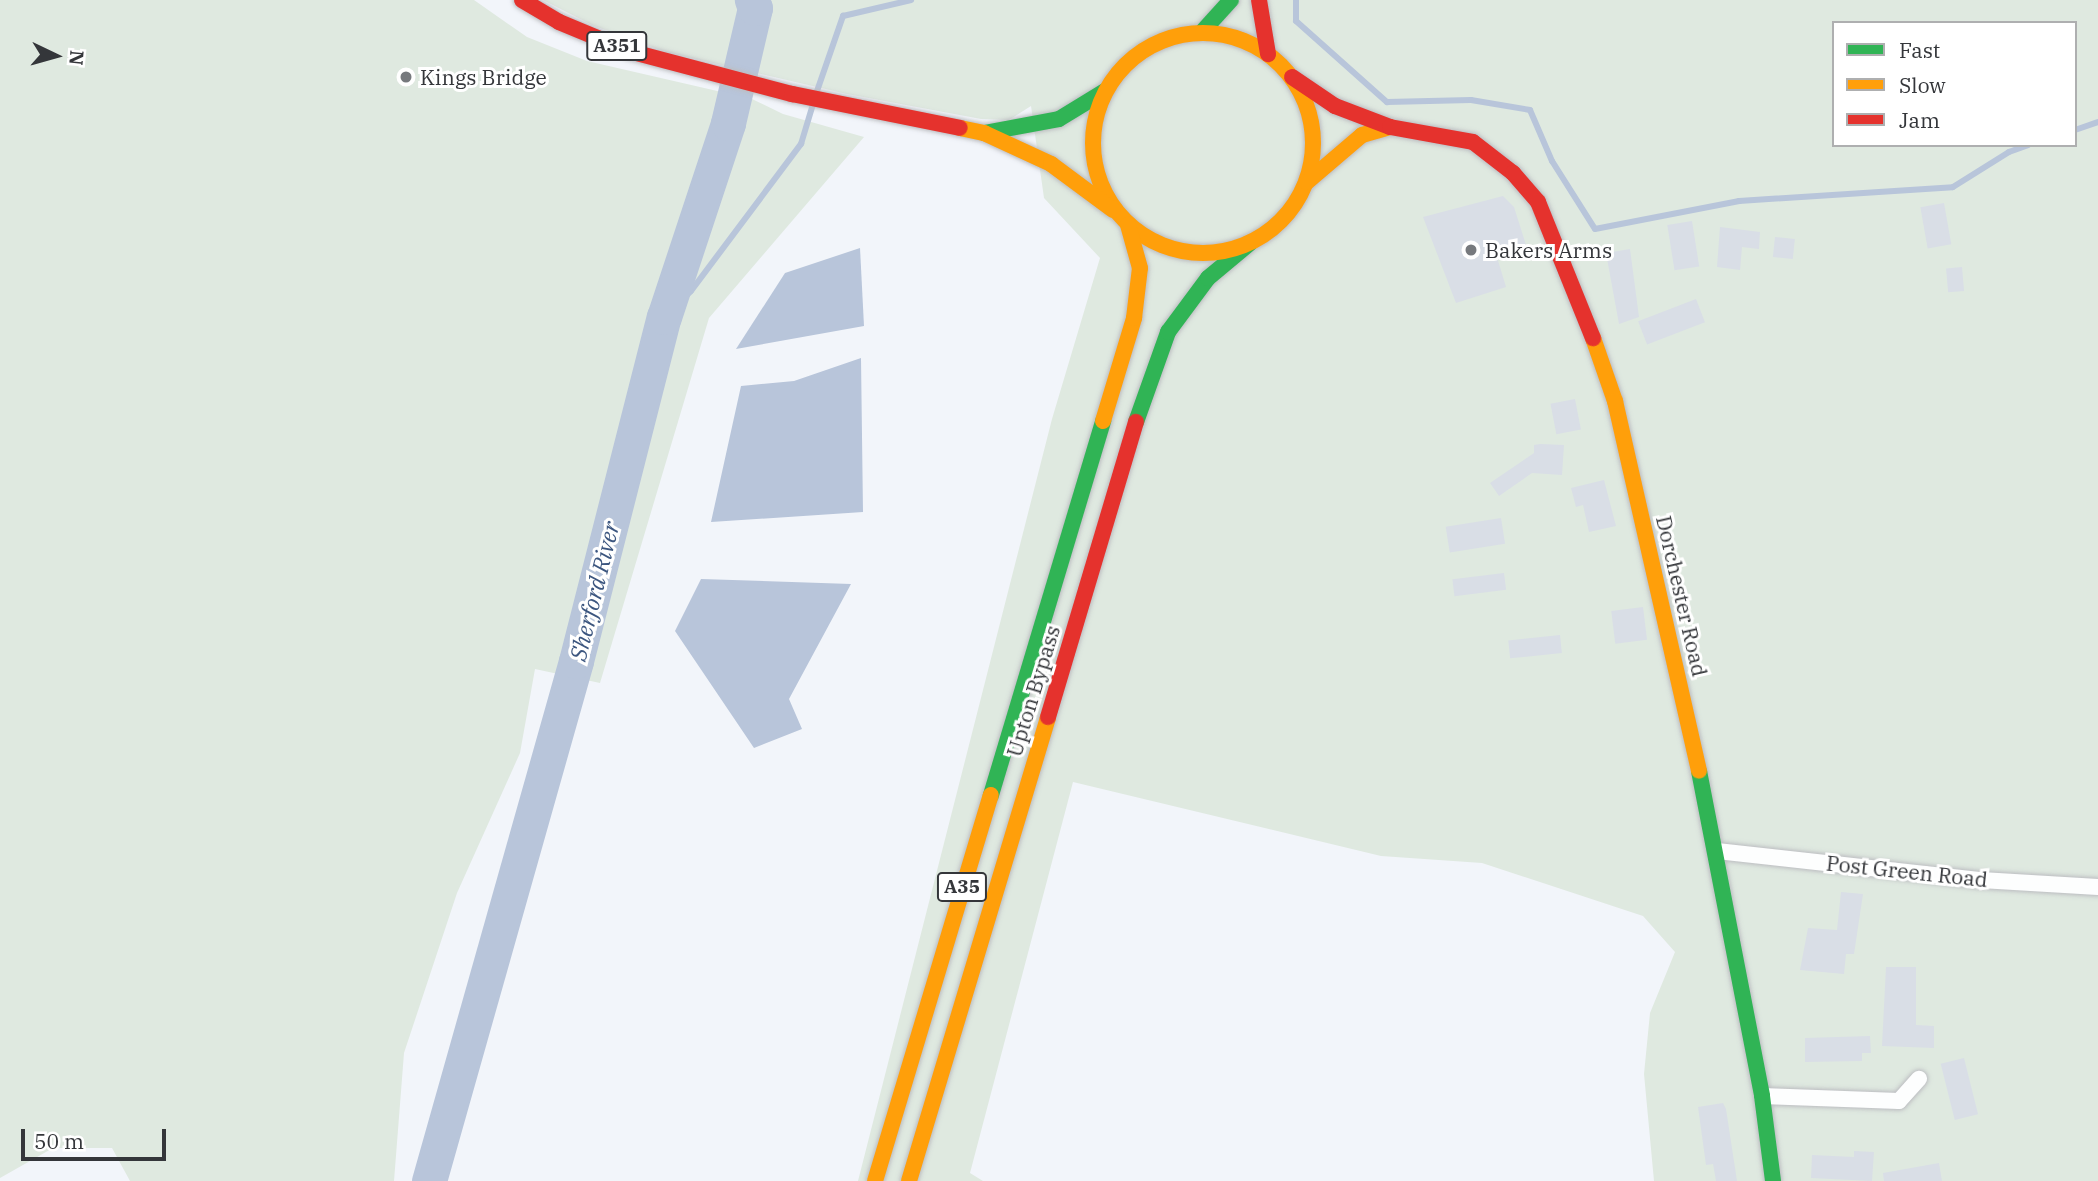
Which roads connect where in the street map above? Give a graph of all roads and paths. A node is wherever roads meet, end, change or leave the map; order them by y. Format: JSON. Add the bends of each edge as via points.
{"nodes":[{"id":1,"x":522,"y":0,"type":"edge"},
{"id":2,"x":1231,"y":0,"type":"edge"},
{"id":3,"x":1259,"y":0,"type":"edge"},
{"id":4,"x":1202,"y":32,"type":"junction"},
{"id":5,"x":1268,"y":54,"type":"junction"},
{"id":6,"x":1292,"y":77,"type":"junction"},
{"id":7,"x":1105,"y":91,"type":"junction"},
{"id":8,"x":1390,"y":127,"type":"junction"},
{"id":9,"x":984,"y":133,"type":"junction"},
{"id":10,"x":1307,"y":182,"type":"junction"},
{"id":11,"x":1114,"y":210,"type":"junction"},
{"id":12,"x":1128,"y":225,"type":"junction"},
{"id":13,"x":1250,"y":243,"type":"junction"},
{"id":14,"x":1717,"y":851,"type":"junction"},
{"id":15,"x":2098,"y":887,"type":"edge"},
{"id":16,"x":1919,"y":1079,"type":"dead end"},
{"id":17,"x":1762,"y":1096,"type":"junction"},
{"id":18,"x":875,"y":1181,"type":"edge"},
{"id":19,"x":909,"y":1181,"type":"edge"},
{"id":20,"x":1773,"y":1181,"type":"edge"}],
"edges":[{"from":1,"to":9,"type":"main road","number":"A351","via":[[559,22],[618,46],[718,76]]},
{"from":2,"to":4,"type":"main road"},
{"from":3,"to":5,"type":"main road"},
{"from":4,"to":5,"type":"main road","via":[[1237,38]]},
{"from":4,"to":7,"type":"main road","via":[[1146,48],[1123,67]]},
{"from":5,"to":6,"type":"main road"},
{"from":6,"to":8,"type":"main road","name":"Dorchester Road","via":[[1335,106]]},
{"from":6,"to":10,"type":"main road","via":[[1308,109],[1313,146]]},
{"from":7,"to":9,"type":"main road","number":"A351","via":[[1054,121]]},
{"from":7,"to":11,"type":"main road","via":[[1094,125],[1094,160],[1099,185]]},
{"from":8,"to":10,"type":"main road","via":[[1362,135]]},
{"from":8,"to":14,"type":"main road","name":"Dorchester Road","via":[[1473,142],[1513,173],[1538,202],[1565,260],[1615,401]]},
{"from":9,"to":11,"type":"main road","number":"A351","via":[[1051,164]]},
{"from":10,"to":13,"type":"main road","via":[[1274,228]]},
{"from":11,"to":12,"type":"main road"},
{"from":12,"to":13,"type":"main road","via":[[1174,250],[1225,252]]},
{"from":12,"to":18,"type":"main road","name":"Upton Bypass","number":"A35","via":[[1140,268],[1134,318]]},
{"from":13,"to":19,"type":"main road","name":"Upton Bypass","number":"A35","via":[[1208,278],[1168,332],[1150,380]]},
{"from":14,"to":15,"type":"street","name":"Post Green Road","via":[[1981,880]]},
{"from":14,"to":17,"type":"main road","name":"Dorchester Road"},
{"from":16,"to":17,"type":"street","via":[[1899,1101]]},
{"from":17,"to":20,"type":"main road","name":"Dorchester Road"}]}
